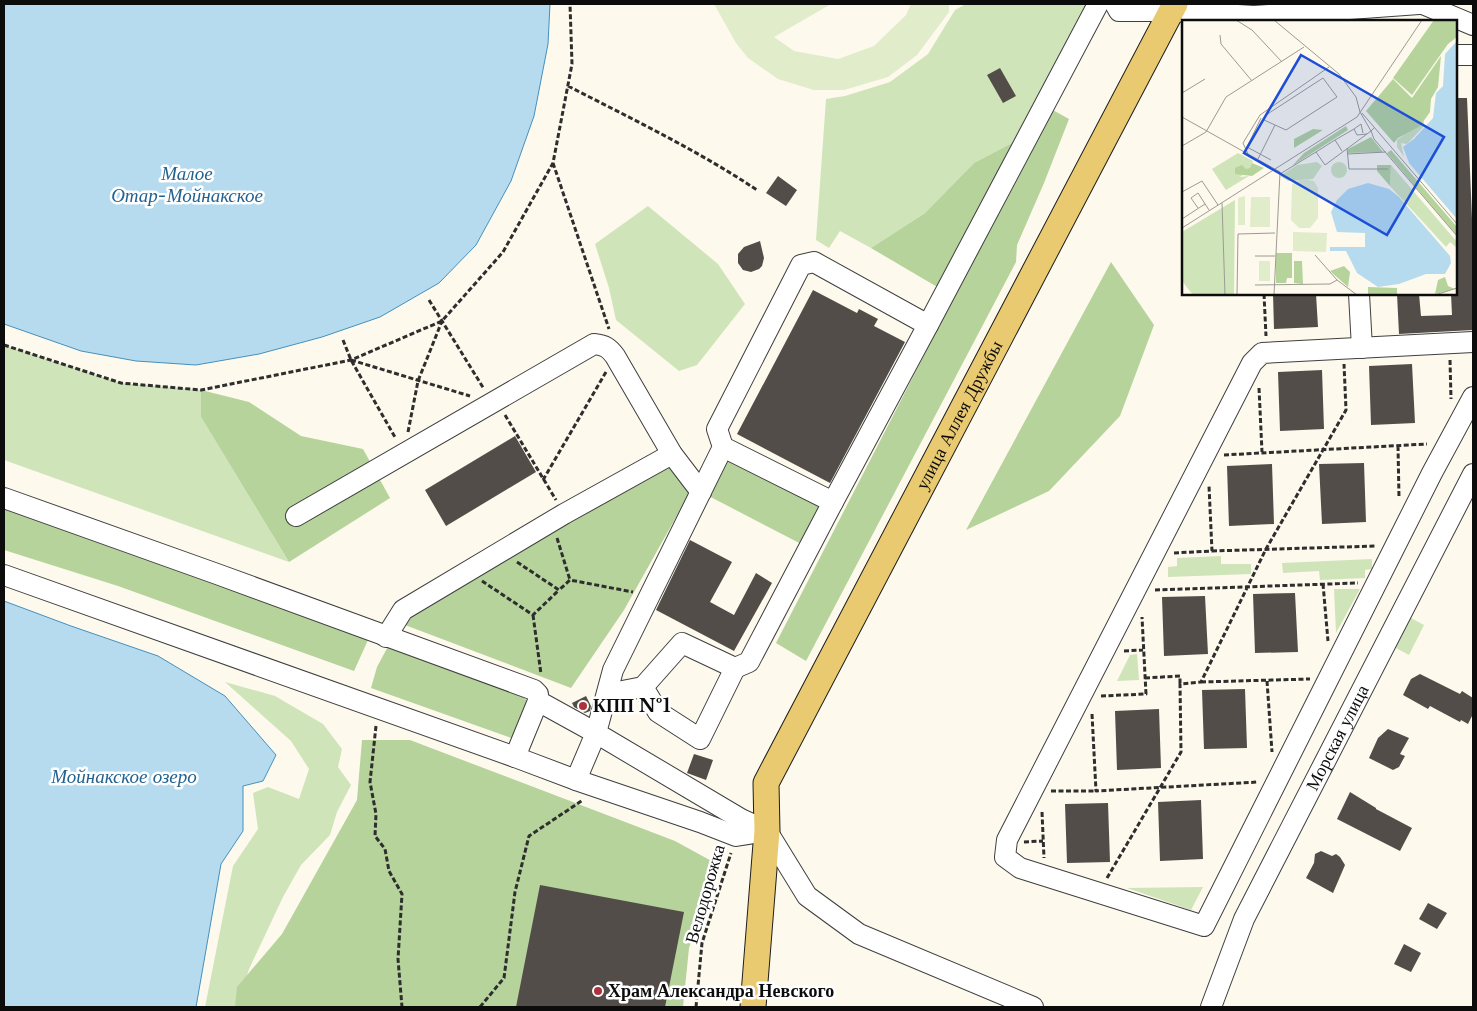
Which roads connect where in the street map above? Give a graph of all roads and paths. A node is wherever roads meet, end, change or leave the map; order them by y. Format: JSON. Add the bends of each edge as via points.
{"nodes":[{"id":1,"x":570,"y":4,"type":"edge"},
{"id":2,"x":1098,"y":4,"type":"edge"},
{"id":3,"x":1115,"y":4,"type":"edge"},
{"id":4,"x":1419,"y":4,"type":"edge"},
{"id":5,"x":1423,"y":4,"type":"edge"},
{"id":6,"x":1173,"y":7,"type":"edge"},
{"id":7,"x":1343,"y":15,"type":"edge"},
{"id":8,"x":1473,"y":25,"type":"edge"},
{"id":9,"x":1457,"y":55,"type":"edge"},
{"id":10,"x":1473,"y":55,"type":"edge"},
{"id":11,"x":568,"y":86,"type":"junction"},
{"id":12,"x":553,"y":163,"type":"junction"},
{"id":13,"x":757,"y":190,"type":"dead end"},
{"id":14,"x":1264,"y":295,"type":"edge"},
{"id":15,"x":1359,"y":295,"type":"edge"},
{"id":16,"x":428,"y":300,"type":"dead end"},
{"id":17,"x":442,"y":320,"type":"junction"},
{"id":18,"x":928,"y":325,"type":"junction"},
{"id":19,"x":343,"y":340,"type":"dead end"},
{"id":20,"x":1473,"y":342,"type":"edge"},
{"id":21,"x":4,"y":345,"type":"edge"},
{"id":22,"x":1362,"y":348,"type":"junction"},
{"id":23,"x":1267,"y":352,"type":"junction"},
{"id":24,"x":615,"y":356,"type":"junction"},
{"id":25,"x":1450,"y":356,"type":"dead end"},
{"id":26,"x":351,"y":360,"type":"junction"},
{"id":27,"x":1335,"y":363,"type":"dead end"},
{"id":28,"x":418,"y":380,"type":"junction"},
{"id":29,"x":1259,"y":387,"type":"dead end"},
{"id":30,"x":1473,"y":397,"type":"edge"},
{"id":31,"x":494,"y":401,"type":"junction"},
{"id":32,"x":1451,"y":406,"type":"dead end"},
{"id":33,"x":1448,"y":443,"type":"junction"},
{"id":34,"x":1398,"y":446,"type":"junction"},
{"id":35,"x":723,"y":447,"type":"junction"},
{"id":36,"x":1323,"y":449,"type":"junction"},
{"id":37,"x":1262,"y":452,"type":"junction"},
{"id":38,"x":404,"y":453,"type":"junction"},
{"id":39,"x":672,"y":454,"type":"junction"},
{"id":40,"x":1217,"y":455,"type":"dead end"},
{"id":41,"x":1473,"y":474,"type":"edge"},
{"id":42,"x":544,"y":480,"type":"junction"},
{"id":43,"x":1209,"y":484,"type":"dead end"},
{"id":44,"x":701,"y":492,"type":"junction"},
{"id":45,"x":4,"y":498,"type":"edge"},
{"id":46,"x":833,"y":502,"type":"junction"},
{"id":47,"x":1399,"y":502,"type":"dead end"},
{"id":48,"x":296,"y":516,"type":"dead end"},
{"id":49,"x":558,"y":518,"type":"junction"},
{"id":50,"x":1382,"y":546,"type":"dead end"},
{"id":51,"x":1266,"y":549,"type":"junction"},
{"id":52,"x":502,"y":551,"type":"junction"},
{"id":53,"x":1212,"y":551,"type":"junction"},
{"id":54,"x":1168,"y":554,"type":"dead end"},
{"id":55,"x":468,"y":572,"type":"junction"},
{"id":56,"x":4,"y":575,"type":"edge"},
{"id":57,"x":570,"y":580,"type":"junction"},
{"id":58,"x":1362,"y":583,"type":"dead end"},
{"id":59,"x":1323,"y":584,"type":"junction"},
{"id":60,"x":1248,"y":587,"type":"junction"},
{"id":61,"x":559,"y":590,"type":"junction"},
{"id":62,"x":1149,"y":590,"type":"dead end"},
{"id":63,"x":650,"y":595,"type":"junction"},
{"id":64,"x":1142,"y":613,"type":"dead end"},
{"id":65,"x":533,"y":615,"type":"junction"},
{"id":66,"x":386,"y":637,"type":"junction"},
{"id":67,"x":1328,"y":643,"type":"dead end"},
{"id":68,"x":1144,"y":650,"type":"junction"},
{"id":69,"x":1116,"y":651,"type":"dead end"},
{"id":70,"x":735,"y":668,"type":"junction"},
{"id":71,"x":1145,"y":678,"type":"junction"},
{"id":72,"x":1312,"y":679,"type":"dead end"},
{"id":73,"x":1266,"y":681,"type":"junction"},
{"id":74,"x":1201,"y":682,"type":"junction"},
{"id":75,"x":1180,"y":684,"type":"junction"},
{"id":76,"x":643,"y":687,"type":"junction"},
{"id":77,"x":540,"y":692,"type":"junction"},
{"id":78,"x":607,"y":694,"type":"junction"},
{"id":79,"x":1092,"y":697,"type":"dead end"},
{"id":80,"x":1092,"y":706,"type":"dead end"},
{"id":81,"x":378,"y":708,"type":"junction"},
{"id":82,"x":596,"y":733,"type":"junction"},
{"id":83,"x":515,"y":757,"type":"junction"},
{"id":84,"x":1272,"y":760,"type":"dead end"},
{"id":85,"x":576,"y":780,"type":"junction"},
{"id":86,"x":1266,"y":782,"type":"dead end"},
{"id":87,"x":601,"y":788,"type":"junction"},
{"id":88,"x":1160,"y":788,"type":"junction"},
{"id":89,"x":1050,"y":791,"type":"dead end"},
{"id":90,"x":1096,"y":791,"type":"junction"},
{"id":91,"x":1042,"y":811,"type":"dead end"},
{"id":92,"x":767,"y":831,"type":"junction"},
{"id":93,"x":736,"y":836,"type":"junction"},
{"id":94,"x":1043,"y":841,"type":"junction"},
{"id":95,"x":1015,"y":843,"type":"dead end"},
{"id":96,"x":1044,"y":860,"type":"dead end"},
{"id":97,"x":1098,"y":893,"type":"junction"},
{"id":98,"x":402,"y":1007,"type":"edge"},
{"id":99,"x":480,"y":1007,"type":"edge"},
{"id":100,"x":696,"y":1007,"type":"edge"},
{"id":101,"x":753,"y":1007,"type":"edge"},
{"id":102,"x":1033,"y":1007,"type":"edge"},
{"id":103,"x":1211,"y":1007,"type":"edge"}],
"edges":[{"from":1,"to":11,"type":"path","via":[[572,64]]},
{"from":2,"to":18,"type":"street"},
{"from":3,"to":6,"type":"street","via":[[1119,11]]},
{"from":4,"to":7,"type":"street"},
{"from":5,"to":8,"type":"street"},
{"from":6,"to":7,"type":"street","via":[[1254,16]]},
{"from":6,"to":92,"type":"main road","name":"улица Аллея Дружбы","via":[[766,783]]},
{"from":9,"to":10,"type":"street"},
{"from":11,"to":12,"type":"path"},
{"from":11,"to":13,"type":"path","via":[[651,128]]},
{"from":12,"to":17,"type":"path","via":[[503,252]]},
{"from":12,"to":24,"type":"path"},
{"from":14,"to":23,"type":"path"},
{"from":15,"to":22,"type":"street"},
{"from":16,"to":17,"type":"path"},
{"from":17,"to":26,"type":"path"},
{"from":17,"to":28,"type":"path"},
{"from":17,"to":31,"type":"path"},
{"from":18,"to":35,"type":"street","via":[[814,262],[801,265],[718,429]]},
{"from":18,"to":46,"type":"street"},
{"from":19,"to":26,"type":"path"},
{"from":20,"to":22,"type":"street"},
{"from":21,"to":26,"type":"path","via":[[121,383],[201,390]]},
{"from":22,"to":23,"type":"street"},
{"from":23,"to":97,"type":"street","via":[[1252,363],[1007,840],[1005,858],[1020,868]]},
{"from":24,"to":31,"type":"street","via":[[609,348],[594,344]]},
{"from":24,"to":39,"type":"street"},
{"from":24,"to":42,"type":"path"},
{"from":25,"to":32,"type":"path"},
{"from":26,"to":28,"type":"path"},
{"from":26,"to":38,"type":"path"},
{"from":27,"to":36,"type":"path","via":[[1344,362],[1346,410]]},
{"from":28,"to":31,"type":"path"},
{"from":28,"to":38,"type":"path"},
{"from":29,"to":37,"type":"path"},
{"from":30,"to":33,"type":"street"},
{"from":31,"to":38,"type":"street"},
{"from":31,"to":42,"type":"path"},
{"from":33,"to":34,"type":"path"},
{"from":33,"to":97,"type":"street","via":[[1204,926]]},
{"from":34,"to":36,"type":"path"},
{"from":34,"to":47,"type":"path"},
{"from":35,"to":44,"type":"street"},
{"from":35,"to":46,"type":"street"},
{"from":36,"to":37,"type":"path"},
{"from":36,"to":51,"type":"path"},
{"from":37,"to":40,"type":"path"},
{"from":38,"to":48,"type":"street"},
{"from":39,"to":44,"type":"street"},
{"from":39,"to":49,"type":"street"},
{"from":41,"to":103,"type":"street","name":"Морская улица","via":[[1244,919]]},
{"from":42,"to":49,"type":"path"},
{"from":43,"to":53,"type":"path"},
{"from":44,"to":63,"type":"street"},
{"from":45,"to":66,"type":"street"},
{"from":46,"to":70,"type":"street","via":[[749,662]]},
{"from":49,"to":52,"type":"street"},
{"from":49,"to":57,"type":"path"},
{"from":50,"to":51,"type":"path"},
{"from":51,"to":53,"type":"path"},
{"from":51,"to":60,"type":"path"},
{"from":52,"to":55,"type":"street"},
{"from":52,"to":61,"type":"path"},
{"from":53,"to":54,"type":"path"},
{"from":55,"to":65,"type":"path"},
{"from":55,"to":66,"type":"street","via":[[403,610]]},
{"from":56,"to":81,"type":"street"},
{"from":57,"to":61,"type":"path"},
{"from":57,"to":63,"type":"path"},
{"from":58,"to":59,"type":"path"},
{"from":59,"to":60,"type":"path"},
{"from":59,"to":67,"type":"path"},
{"from":60,"to":62,"type":"path"},
{"from":60,"to":74,"type":"path"},
{"from":61,"to":65,"type":"path"},
{"from":63,"to":78,"type":"street","via":[[613,670]]},
{"from":64,"to":68,"type":"path"},
{"from":65,"to":77,"type":"path"},
{"from":66,"to":77,"type":"street","via":[[538,694]]},
{"from":68,"to":69,"type":"path"},
{"from":68,"to":71,"type":"path"},
{"from":70,"to":76,"type":"street","via":[[682,643]]},
{"from":70,"to":76,"type":"street","via":[[700,739],[658,712]]},
{"from":71,"to":75,"type":"path","via":[[1180,676]]},
{"from":71,"to":79,"type":"path","via":[[1146,694]]},
{"from":72,"to":73,"type":"path"},
{"from":73,"to":74,"type":"path"},
{"from":73,"to":84,"type":"path"},
{"from":74,"to":75,"type":"path"},
{"from":75,"to":88,"type":"path","via":[[1181,752]]},
{"from":76,"to":78,"type":"street"},
{"from":77,"to":82,"type":"street"},
{"from":77,"to":83,"type":"street"},
{"from":78,"to":82,"type":"street"},
{"from":80,"to":90,"type":"path"},
{"from":81,"to":83,"type":"street"},
{"from":81,"to":98,"type":"path","via":[[370,782],[376,814],[375,836],[385,849],[389,872],[402,894],[398,959]]},
{"from":82,"to":85,"type":"street"},
{"from":82,"to":92,"type":"street","via":[[741,819]]},
{"from":83,"to":85,"type":"street"},
{"from":85,"to":87,"type":"street"},
{"from":86,"to":88,"type":"path"},
{"from":87,"to":93,"type":"street"},
{"from":87,"to":99,"type":"path","via":[[529,836],[515,892],[504,978]]},
{"from":88,"to":90,"type":"path"},
{"from":88,"to":97,"type":"path"},
{"from":89,"to":90,"type":"path"},
{"from":91,"to":94,"type":"path"},
{"from":92,"to":93,"type":"street"},
{"from":92,"to":101,"type":"main road","name":"улица Аллея Дружбы"},
{"from":92,"to":102,"type":"street","via":[[807,896],[859,934]]},
{"from":93,"to":100,"type":"path","name":"Велодорожка","via":[[702,943]]},
{"from":94,"to":95,"type":"path"},
{"from":94,"to":96,"type":"path"}]}
